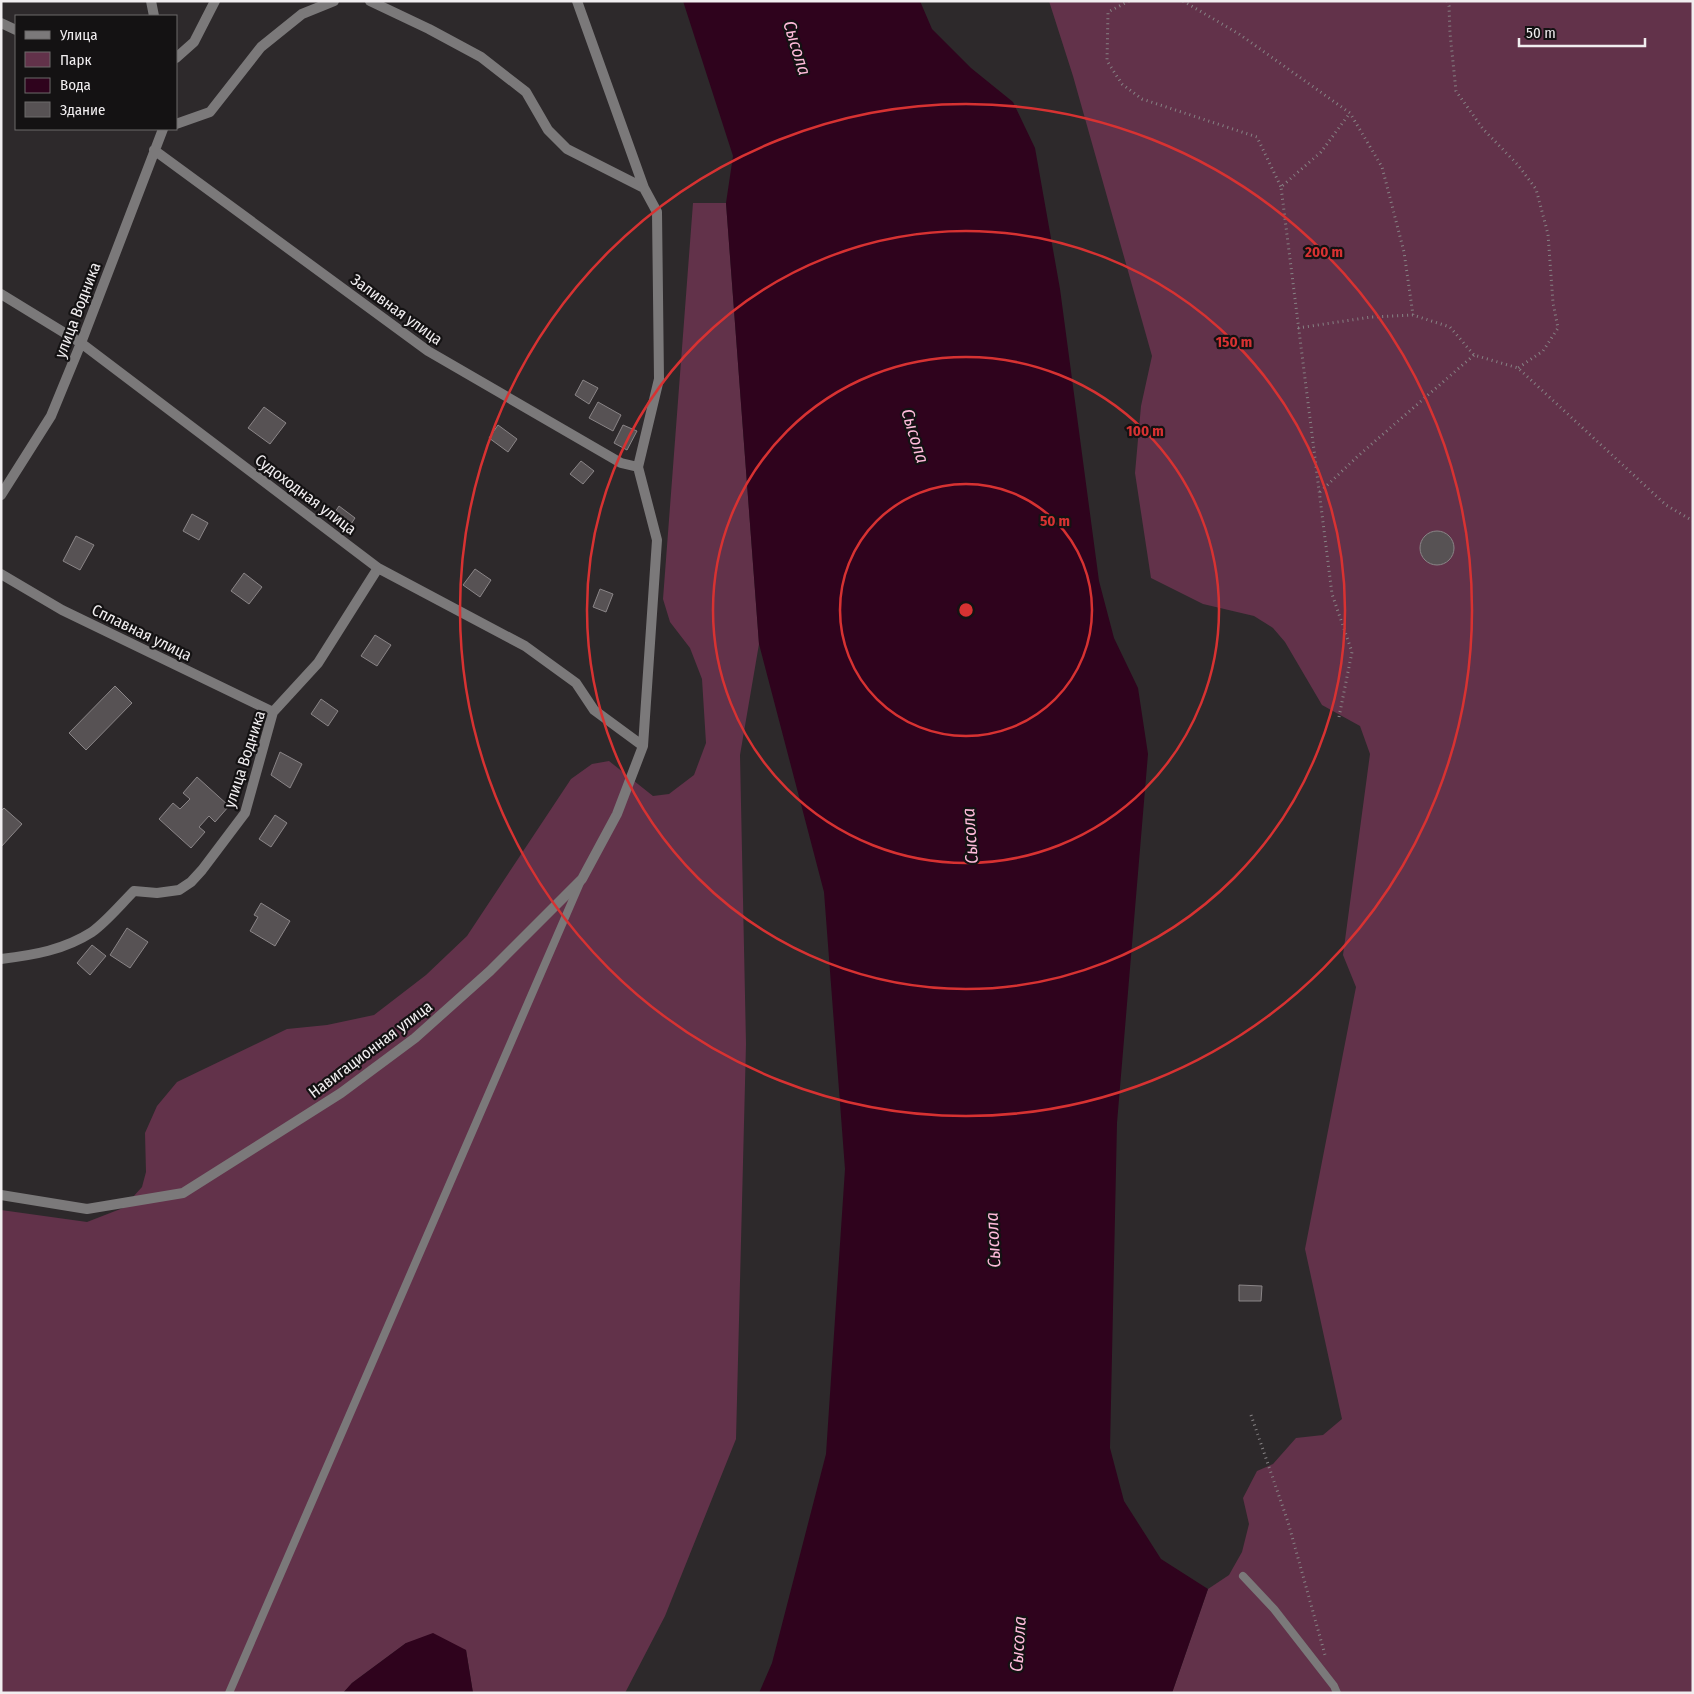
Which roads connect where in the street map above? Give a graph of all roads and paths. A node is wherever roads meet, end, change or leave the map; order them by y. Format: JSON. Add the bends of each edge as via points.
{"nodes":[{"id":1,"x":151,"y":1,"type":"edge"},
{"id":2,"x":215,"y":1,"type":"edge"},
{"id":3,"x":334,"y":1,"type":"edge"},
{"id":4,"x":370,"y":1,"type":"edge"},
{"id":5,"x":577,"y":1,"type":"edge"},
{"id":6,"x":1129,"y":1,"type":"edge"},
{"id":7,"x":1183,"y":1,"type":"edge"},
{"id":8,"x":1447,"y":1,"type":"edge"},
{"id":9,"x":154,"y":15,"type":"edge"},
{"id":10,"x":1,"y":23,"type":"edge"},
{"id":11,"x":15,"y":30,"type":"edge"},
{"id":12,"x":178,"y":56,"type":"edge"},
{"id":13,"x":1350,"y":113,"type":"junction"},
{"id":14,"x":178,"y":123,"type":"edge"},
{"id":15,"x":163,"y":130,"type":"edge"},
{"id":16,"x":154,"y":150,"type":"junction"},
{"id":17,"x":1281,"y":187,"type":"junction"},
{"id":18,"x":644,"y":188,"type":"junction"},
{"id":19,"x":1,"y":294,"type":"edge"},
{"id":20,"x":1413,"y":316,"type":"junction"},
{"id":21,"x":1298,"y":328,"type":"junction"},
{"id":22,"x":81,"y":343,"type":"junction"},
{"id":23,"x":1474,"y":355,"type":"junction"},
{"id":24,"x":1518,"y":368,"type":"junction"},
{"id":25,"x":638,"y":467,"type":"junction"},
{"id":26,"x":1319,"y":493,"type":"junction"},
{"id":27,"x":1,"y":495,"type":"edge"},
{"id":28,"x":1693,"y":521,"type":"edge"},
{"id":29,"x":378,"y":568,"type":"junction"},
{"id":30,"x":1,"y":574,"type":"edge"},
{"id":31,"x":273,"y":712,"type":"junction"},
{"id":32,"x":1339,"y":717,"type":"dead end"},
{"id":33,"x":643,"y":746,"type":"junction"},
{"id":34,"x":582,"y":879,"type":"junction"},
{"id":35,"x":1,"y":959,"type":"edge"},
{"id":36,"x":1,"y":1195,"type":"edge"},
{"id":37,"x":1251,"y":1414,"type":"dead end"},
{"id":38,"x":1243,"y":1576,"type":"dead end"},
{"id":39,"x":1326,"y":1658,"type":"dead end"},
{"id":40,"x":229,"y":1693,"type":"edge"},
{"id":41,"x":1337,"y":1693,"type":"edge"}],
"edges":[{"from":1,"to":9,"type":"street"},
{"from":2,"to":12,"type":"street","via":[[194,42]]},
{"from":3,"to":14,"type":"street","via":[[302,14],[261,47],[210,112]]},
{"from":4,"to":18,"type":"street","via":[[481,57],[526,92],[548,130],[567,148]]},
{"from":5,"to":18,"type":"street"},
{"from":6,"to":17,"type":"path","via":[[1108,12],[1107,61],[1122,84],[1142,99],[1257,137]]},
{"from":7,"to":13,"type":"path","via":[[1239,34]]},
{"from":8,"to":24,"type":"path","via":[[1456,91],[1483,129],[1536,189],[1548,234],[1558,328],[1543,351]]},
{"from":10,"to":11,"type":"street"},
{"from":13,"to":17,"type":"path","via":[[1321,152]]},
{"from":13,"to":20,"type":"path","via":[[1382,167],[1404,252]]},
{"from":15,"to":16,"type":"street","name":"улица Водника"},
{"from":16,"to":22,"type":"street","name":"улица Водника"},
{"from":16,"to":25,"type":"street","name":"Заливная улица","via":[[428,351],[621,463]]},
{"from":17,"to":21,"type":"path"},
{"from":18,"to":25,"type":"street","via":[[657,212],[659,379]]},
{"from":19,"to":22,"type":"street","name":"Судоходная улица"},
{"from":20,"to":21,"type":"path","via":[[1371,317]]},
{"from":20,"to":23,"type":"path","via":[[1450,327]]},
{"from":21,"to":26,"type":"path"},
{"from":22,"to":27,"type":"street","name":"улица Водника","via":[[50,416]]},
{"from":22,"to":29,"type":"street","name":"Судоходная улица"},
{"from":23,"to":24,"type":"path"},
{"from":23,"to":26,"type":"path"},
{"from":24,"to":28,"type":"path","via":[[1666,505]]},
{"from":25,"to":33,"type":"street","name":"Навигационная улица","via":[[657,540]]},
{"from":26,"to":32,"type":"path","via":[[1332,594],[1352,652]]},
{"from":29,"to":31,"type":"street","name":"улица Водника","via":[[318,663]]},
{"from":29,"to":33,"type":"street","name":"Судоходная улица","via":[[525,646],[576,683],[594,710]]},
{"from":30,"to":31,"type":"street","name":"Сплавная улица","via":[[62,610]]},
{"from":31,"to":35,"type":"street","name":"улица Водника","via":[[245,813],[191,882],[179,890],[157,894],[134,892],[94,931],[67,946]]},
{"from":33,"to":34,"type":"street","name":"Навигационная улица","via":[[617,814]]},
{"from":34,"to":36,"type":"street","name":"Навигационная улица","via":[[490,971],[415,1038],[341,1093],[183,1193],[87,1209]]},
{"from":34,"to":40,"type":"lane"},
{"from":37,"to":39,"type":"path","via":[[1288,1522]]},
{"from":38,"to":41,"type":"lane","via":[[1274,1609]]}]}
